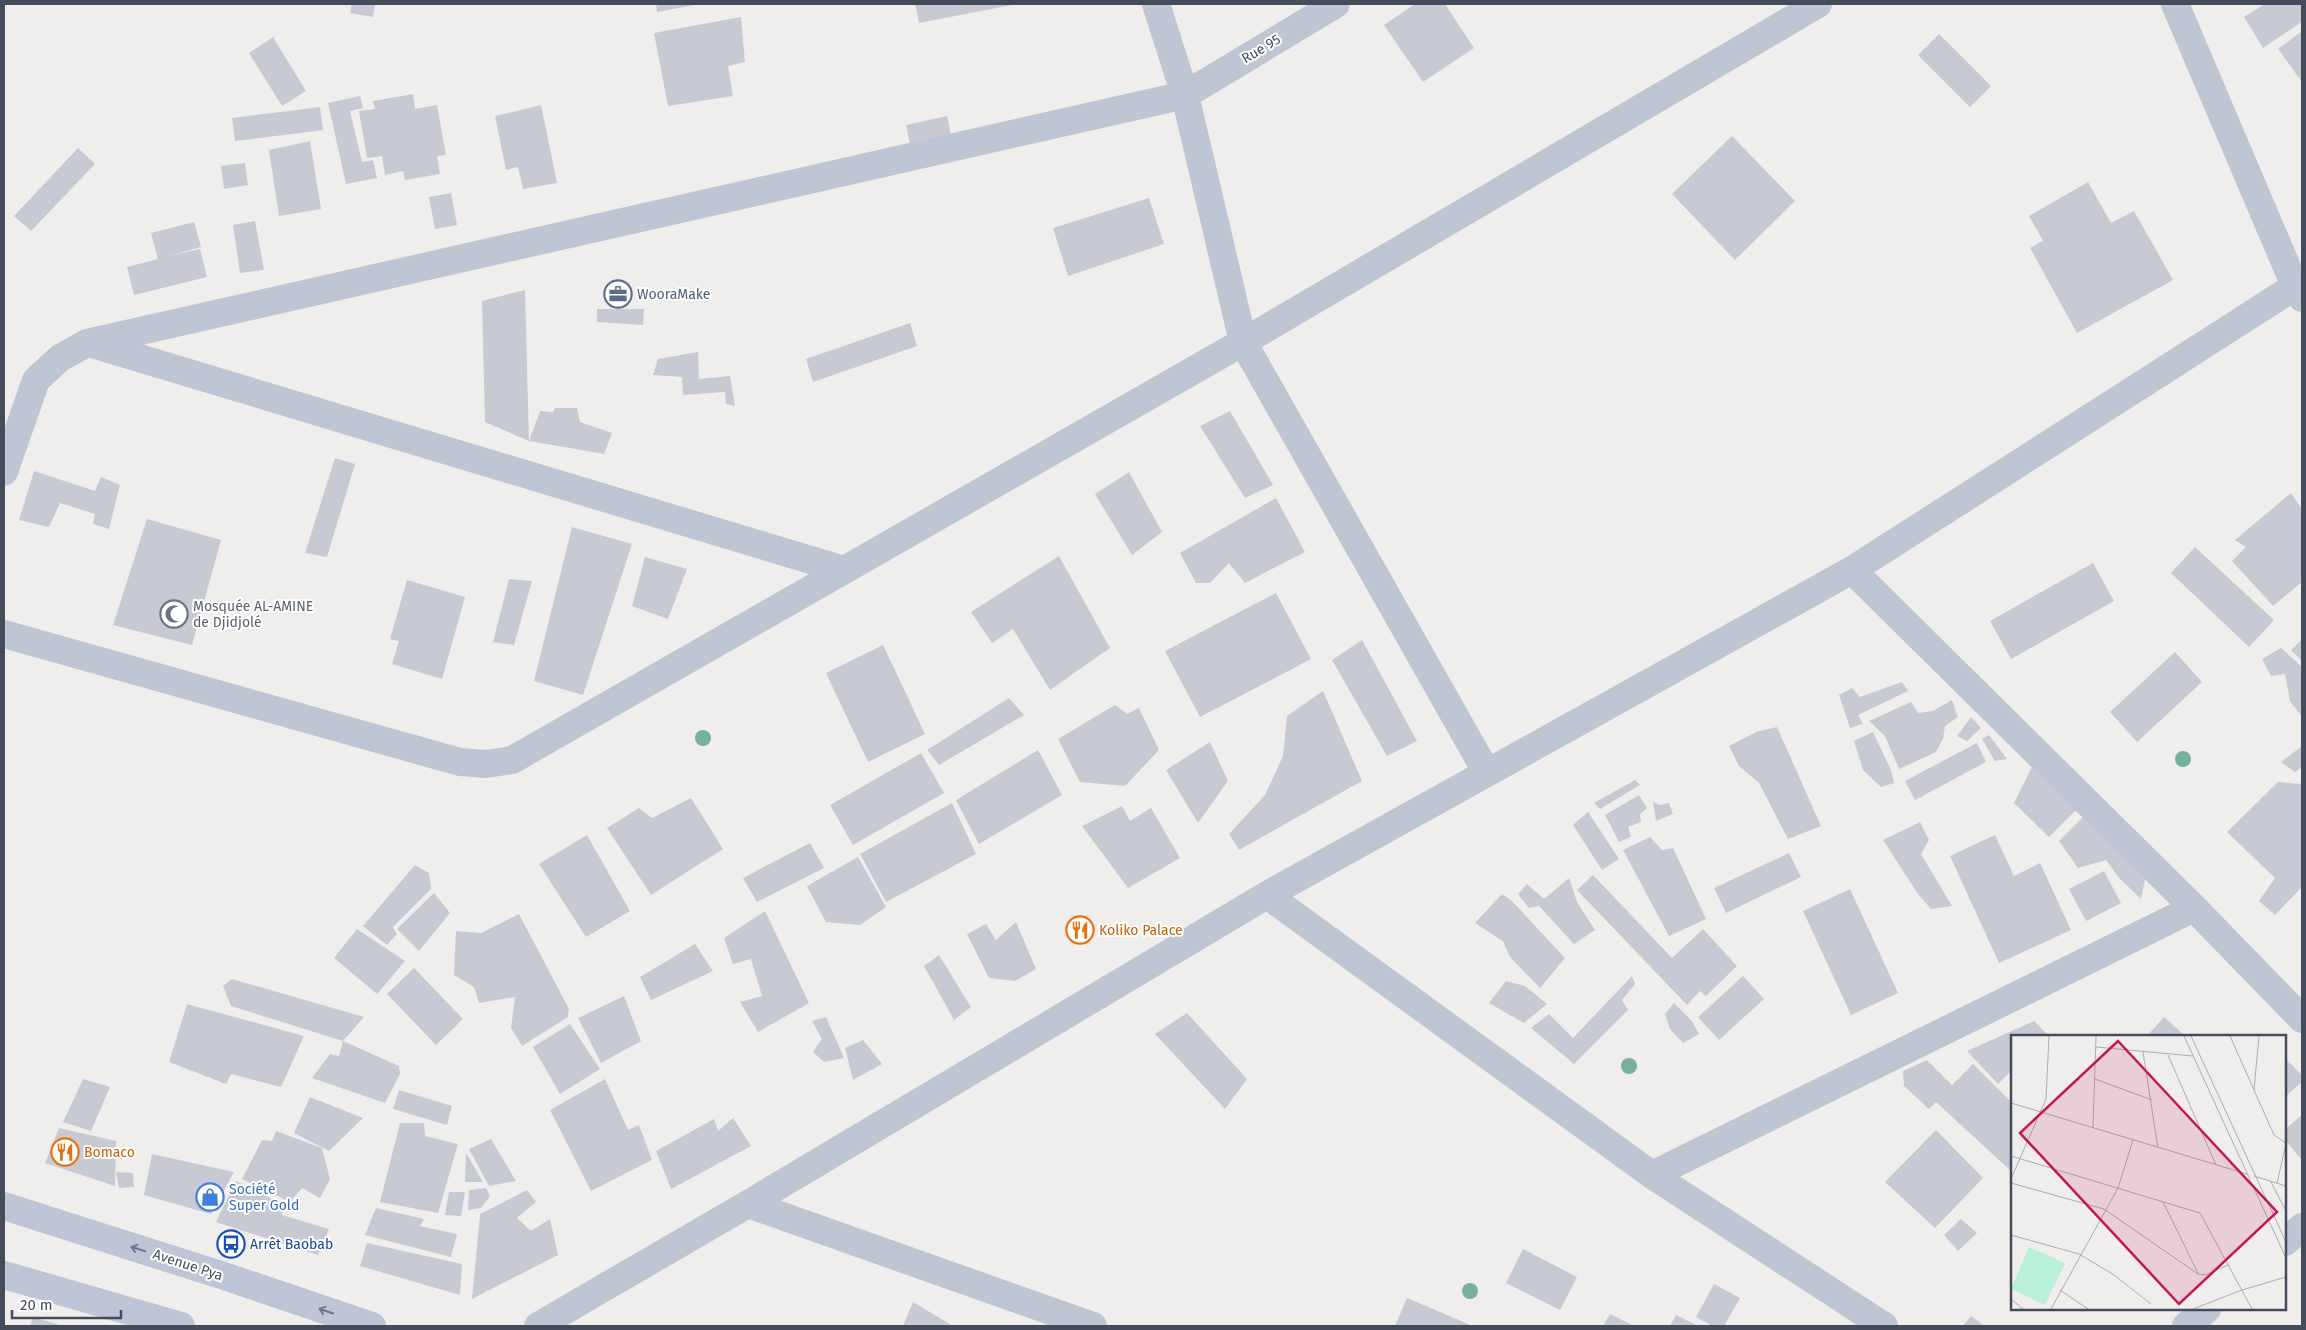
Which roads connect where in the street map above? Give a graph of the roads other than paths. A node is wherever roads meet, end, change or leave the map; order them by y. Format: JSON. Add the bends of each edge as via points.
{"nodes":[{"id":1,"x":1156,"y":4,"type":"edge"},
{"id":2,"x":1336,"y":4,"type":"edge"},
{"id":3,"x":1818,"y":4,"type":"edge"},
{"id":4,"x":2176,"y":4,"type":"edge"},
{"id":5,"x":1185,"y":95,"type":"junction"},
{"id":6,"x":2300,"y":289,"type":"edge"},
{"id":7,"x":1242,"y":342,"type":"junction"},
{"id":8,"x":87,"y":343,"type":"junction"},
{"id":9,"x":4,"y":472,"type":"edge"},
{"id":10,"x":844,"y":570,"type":"junction"},
{"id":11,"x":1852,"y":570,"type":"junction"},
{"id":12,"x":4,"y":634,"type":"edge"},
{"id":13,"x":1488,"y":773,"type":"junction"},
{"id":14,"x":1267,"y":895,"type":"junction"},
{"id":15,"x":2194,"y":908,"type":"junction"},
{"id":16,"x":2302,"y":1018,"type":"edge"},
{"id":17,"x":1652,"y":1175,"type":"junction"},
{"id":18,"x":748,"y":1204,"type":"junction"},
{"id":19,"x":4,"y":1206,"type":"edge"},
{"id":20,"x":2302,"y":1227,"type":"edge"},
{"id":21,"x":2286,"y":1241,"type":"edge"},
{"id":22,"x":4,"y":1275,"type":"edge"},
{"id":23,"x":2206,"y":1310,"type":"edge"},
{"id":24,"x":181,"y":1326,"type":"edge"},
{"id":25,"x":372,"y":1326,"type":"edge"},
{"id":26,"x":538,"y":1326,"type":"edge"},
{"id":27,"x":1093,"y":1326,"type":"edge"},
{"id":28,"x":1884,"y":1326,"type":"edge"},
{"id":29,"x":2186,"y":1326,"type":"edge"}],
"edges":[{"from":1,"to":5,"type":"street"},
{"from":2,"to":5,"type":"street","name":"Rue 95"},
{"from":3,"to":7,"type":"street"},
{"from":4,"to":6,"type":"street"},
{"from":5,"to":7,"type":"street"},
{"from":5,"to":8,"type":"street","name":"Rue 95"},
{"from":6,"to":11,"type":"street"},
{"from":7,"to":10,"type":"street"},
{"from":7,"to":13,"type":"street"},
{"from":8,"to":9,"type":"street","name":"Rue 95","via":[[60,358],[36,380]]},
{"from":8,"to":10,"type":"street"},
{"from":10,"to":12,"type":"street","via":[[512,760],[486,764],[460,762]]},
{"from":11,"to":13,"type":"street"},
{"from":11,"to":15,"type":"street"},
{"from":13,"to":14,"type":"street"},
{"from":14,"to":17,"type":"street"},
{"from":14,"to":18,"type":"street"},
{"from":15,"to":16,"type":"street"},
{"from":15,"to":17,"type":"street"},
{"from":17,"to":28,"type":"street"},
{"from":18,"to":26,"type":"street"},
{"from":18,"to":27,"type":"street"},
{"from":25,"to":19,"type":"main road","name":"Avenue Pya","one_way":true},
{"from":20,"to":21,"type":"street"},
{"from":22,"to":24,"type":"main road"},
{"from":23,"to":29,"type":"street"}]}
